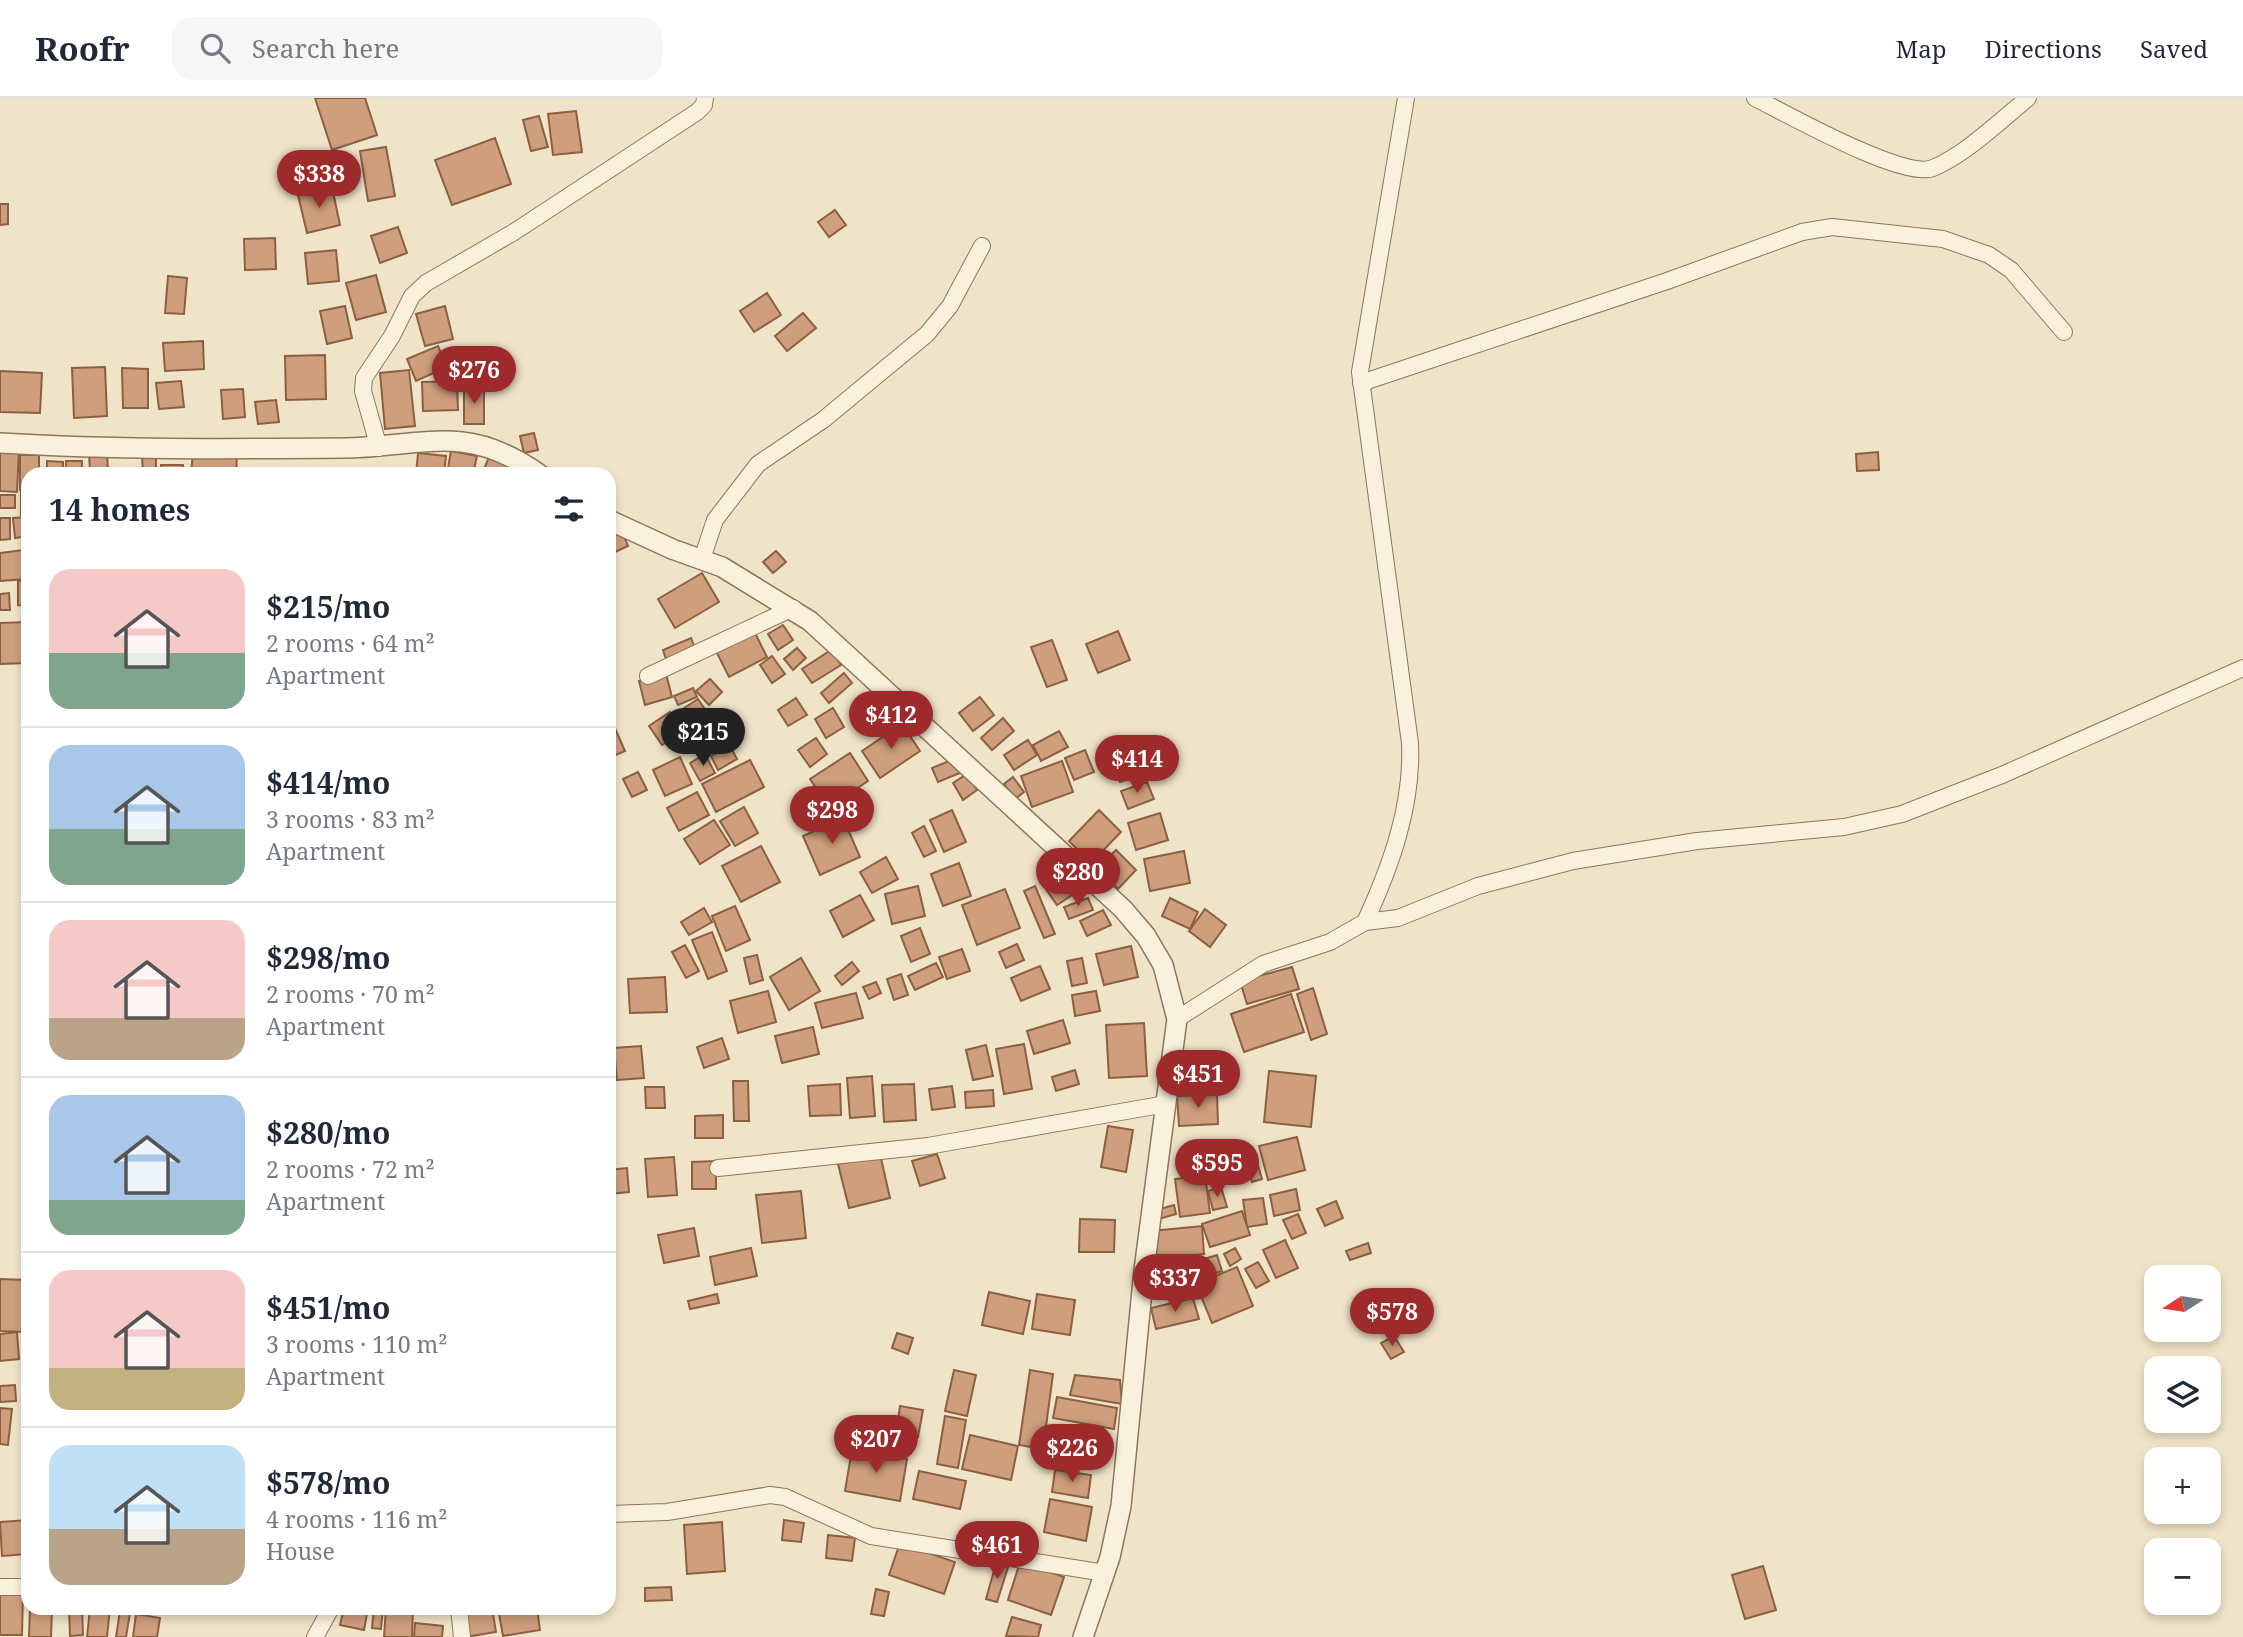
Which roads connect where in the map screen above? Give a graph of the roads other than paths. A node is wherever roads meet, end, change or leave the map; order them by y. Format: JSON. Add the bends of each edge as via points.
{"nodes":[{"id":1,"x":705,"y":98,"type":"edge"},
{"id":2,"x":1406,"y":98,"type":"edge"},
{"id":3,"x":1755,"y":98,"type":"edge"},
{"id":4,"x":2028,"y":98,"type":"edge"},
{"id":5,"x":982,"y":246,"type":"dead end"},
{"id":6,"x":2064,"y":332,"type":"dead end"},
{"id":7,"x":1361,"y":383,"type":"junction"},
{"id":8,"x":0,"y":443,"type":"edge"},
{"id":9,"x":379,"y":447,"type":"junction"},
{"id":10,"x":526,"y":467,"type":"edge"},
{"id":11,"x":616,"y":523,"type":"edge"},
{"id":12,"x":702,"y":559,"type":"junction"},
{"id":13,"x":793,"y":608,"type":"junction"},
{"id":14,"x":2243,"y":668,"type":"edge"},
{"id":15,"x":648,"y":676,"type":"dead end"},
{"id":16,"x":1365,"y":922,"type":"junction"},
{"id":17,"x":1177,"y":1019,"type":"junction"},
{"id":18,"x":1166,"y":1104,"type":"junction"},
{"id":19,"x":718,"y":1168,"type":"dead end"},
{"id":20,"x":616,"y":1514,"type":"edge"},
{"id":21,"x":1105,"y":1573,"type":"junction"},
{"id":22,"x":0,"y":1587,"type":"edge"},
{"id":23,"x":21,"y":1587,"type":"edge"},
{"id":24,"x":327,"y":1615,"type":"edge"},
{"id":25,"x":460,"y":1615,"type":"edge"},
{"id":26,"x":315,"y":1637,"type":"edge"},
{"id":27,"x":462,"y":1637,"type":"edge"},
{"id":28,"x":1083,"y":1637,"type":"edge"}],
"edges":[{"from":1,"to":9,"type":"street","via":[[697,112],[412,296],[364,378],[365,403]]},
{"from":2,"to":7,"type":"street"},
{"from":3,"to":4,"type":"street","via":[[1895,165],[1921,171],[1945,162]]},
{"from":5,"to":12,"type":"street","via":[[950,306],[927,334],[833,412],[758,464],[715,520]]},
{"from":6,"to":7,"type":"street","via":[[2011,271],[1989,255],[1943,239],[1832,227],[1802,232]]},
{"from":7,"to":16,"type":"street","via":[[1412,773],[1407,805]]},
{"from":8,"to":9,"type":"street","via":[[163,449]]},
{"from":9,"to":10,"type":"street","via":[[460,442],[499,452]]},
{"from":11,"to":12,"type":"street"},
{"from":12,"to":13,"type":"street"},
{"from":13,"to":15,"type":"street"},
{"from":13,"to":17,"type":"street","via":[[1123,909],[1163,965]]},
{"from":14,"to":16,"type":"street","via":[[2002,775],[1902,814],[1843,827],[1697,841],[1573,861],[1478,886],[1398,918]]},
{"from":16,"to":17,"type":"street","via":[[1330,942],[1263,964]]},
{"from":17,"to":18,"type":"street"},
{"from":18,"to":19,"type":"street","via":[[919,1148]]},
{"from":18,"to":21,"type":"street","via":[[1122,1494]]},
{"from":20,"to":21,"type":"street","via":[[667,1512],[770,1495],[785,1497],[871,1536]]},
{"from":21,"to":28,"type":"street"},
{"from":22,"to":23,"type":"street"},
{"from":24,"to":26,"type":"street"},
{"from":25,"to":27,"type":"street"}]}
